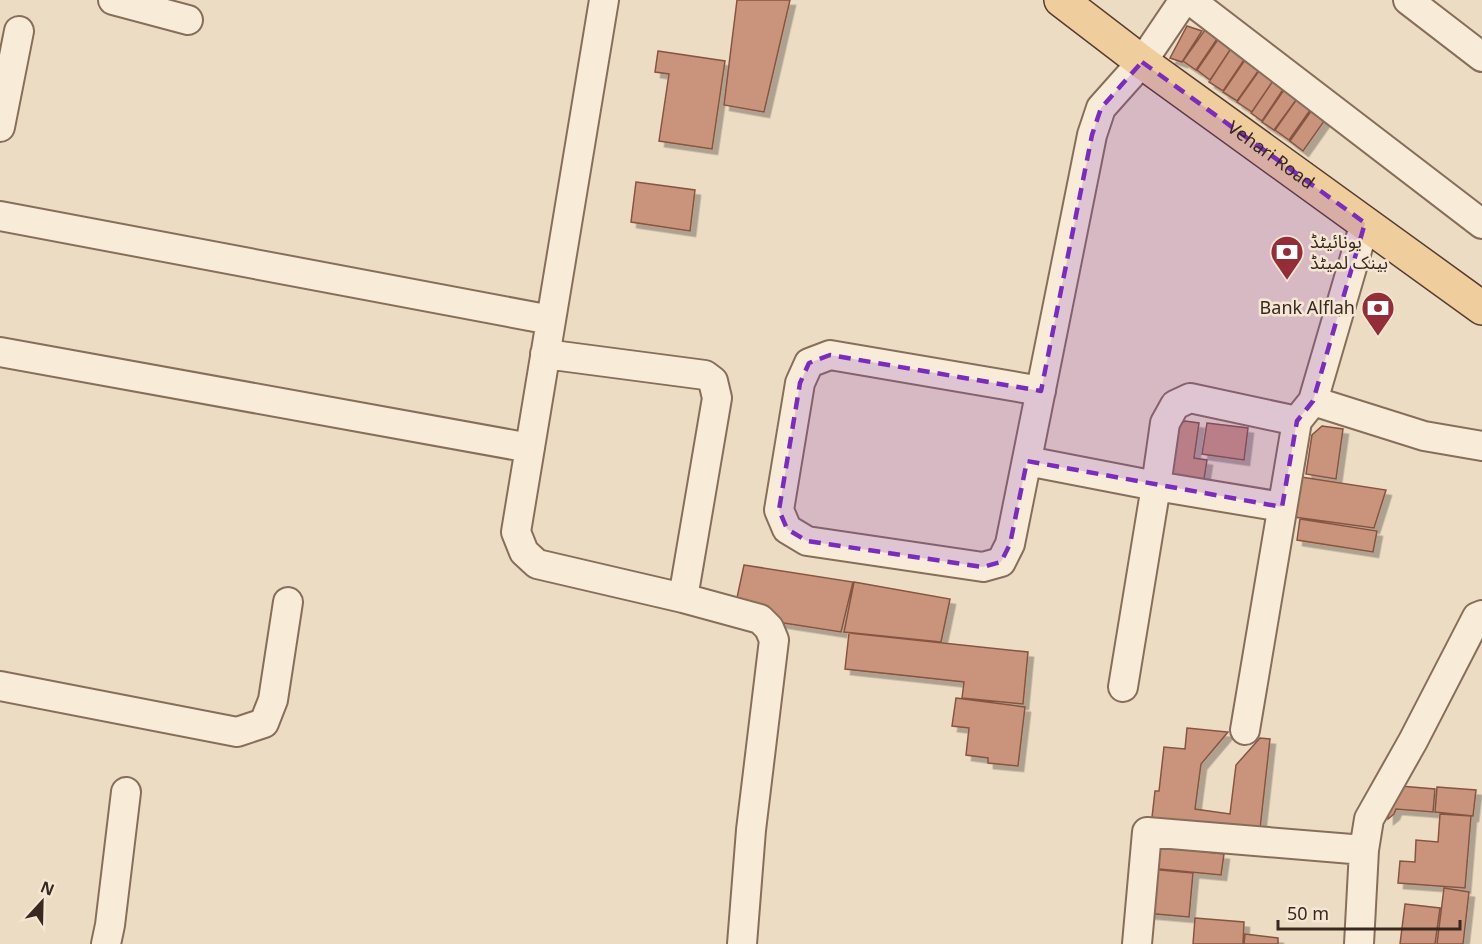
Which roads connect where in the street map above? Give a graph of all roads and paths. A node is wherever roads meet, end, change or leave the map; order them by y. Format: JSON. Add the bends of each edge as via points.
{"nodes":[{"id":1,"x":113,"y":0,"type":"edge"},
{"id":2,"x":604,"y":0,"type":"edge"},
{"id":3,"x":1061,"y":0,"type":"edge"},
{"id":4,"x":1185,"y":0,"type":"edge"},
{"id":5,"x":1190,"y":0,"type":"edge"},
{"id":6,"x":1408,"y":0,"type":"edge"},
{"id":7,"x":188,"y":20,"type":"dead end"},
{"id":8,"x":18,"y":31,"type":"dead end"},
{"id":9,"x":1482,"y":57,"type":"edge"},
{"id":10,"x":1142,"y":62,"type":"junction"},
{"id":11,"x":0,"y":127,"type":"edge"},
{"id":12,"x":0,"y":216,"type":"edge"},
{"id":13,"x":1365,"y":223,"type":"junction"},
{"id":14,"x":1482,"y":224,"type":"edge"},
{"id":15,"x":1482,"y":308,"type":"edge"},
{"id":16,"x":551,"y":320,"type":"junction"},
{"id":17,"x":0,"y":352,"type":"edge"},
{"id":18,"x":545,"y":354,"type":"junction"},
{"id":19,"x":1041,"y":392,"type":"junction"},
{"id":20,"x":1305,"y":411,"type":"junction"},
{"id":21,"x":1482,"y":446,"type":"edge"},
{"id":22,"x":530,"y":448,"type":"junction"},
{"id":23,"x":1027,"y":461,"type":"junction"},
{"id":24,"x":1156,"y":486,"type":"junction"},
{"id":25,"x":1282,"y":507,"type":"junction"},
{"id":26,"x":683,"y":598,"type":"junction"},
{"id":27,"x":288,"y":602,"type":"dead end"},
{"id":28,"x":1482,"y":615,"type":"edge"},
{"id":29,"x":0,"y":686,"type":"edge"},
{"id":30,"x":1123,"y":687,"type":"dead end"},
{"id":31,"x":1245,"y":730,"type":"dead end"},
{"id":32,"x":126,"y":792,"type":"dead end"},
{"id":33,"x":1364,"y":850,"type":"junction"},
{"id":34,"x":106,"y":944,"type":"edge"},
{"id":35,"x":742,"y":944,"type":"edge"},
{"id":36,"x":1137,"y":944,"type":"edge"},
{"id":37,"x":1359,"y":944,"type":"edge"}],
"edges":[{"from":1,"to":7,"type":"street"},
{"from":2,"to":16,"type":"street"},
{"from":3,"to":10,"type":"main road","name":"Vehari Road"},
{"from":4,"to":10,"type":"street"},
{"from":5,"to":14,"type":"street"},
{"from":6,"to":9,"type":"street"},
{"from":8,"to":11,"type":"street"},
{"from":10,"to":13,"type":"main road","name":"Vehari Road"},
{"from":10,"to":19,"type":"street","via":[[1101,108],[1092,135]]},
{"from":12,"to":16,"type":"street"},
{"from":13,"to":15,"type":"main road","name":"Vehari Road"},
{"from":13,"to":20,"type":"street"},
{"from":16,"to":18,"type":"street"},
{"from":17,"to":22,"type":"street"},
{"from":18,"to":22,"type":"street"},
{"from":18,"to":26,"type":"street","via":[[705,375],[713,381],[717,398]]},
{"from":19,"to":23,"type":"street"},
{"from":19,"to":23,"type":"street","via":[[830,355],[809,363],[800,383],[779,510],[787,529],[807,540],[983,567],[1001,562],[1010,544]]},
{"from":20,"to":21,"type":"street"},
{"from":20,"to":24,"type":"street","via":[[1190,398],[1175,405],[1164,423]]},
{"from":20,"to":25,"type":"street"},
{"from":22,"to":26,"type":"street","via":[[516,532],[524,552],[537,564]]},
{"from":23,"to":24,"type":"street"},
{"from":24,"to":25,"type":"street"},
{"from":24,"to":30,"type":"street"},
{"from":25,"to":31,"type":"street"},
{"from":26,"to":35,"type":"street","via":[[760,619],[774,640]]},
{"from":27,"to":29,"type":"street","via":[[273,700],[264,723],[237,732]]},
{"from":28,"to":33,"type":"street","via":[[1477,616],[1369,819]]},
{"from":32,"to":34,"type":"street"},
{"from":33,"to":36,"type":"street","via":[[1147,832]]},
{"from":33,"to":37,"type":"street"}]}
